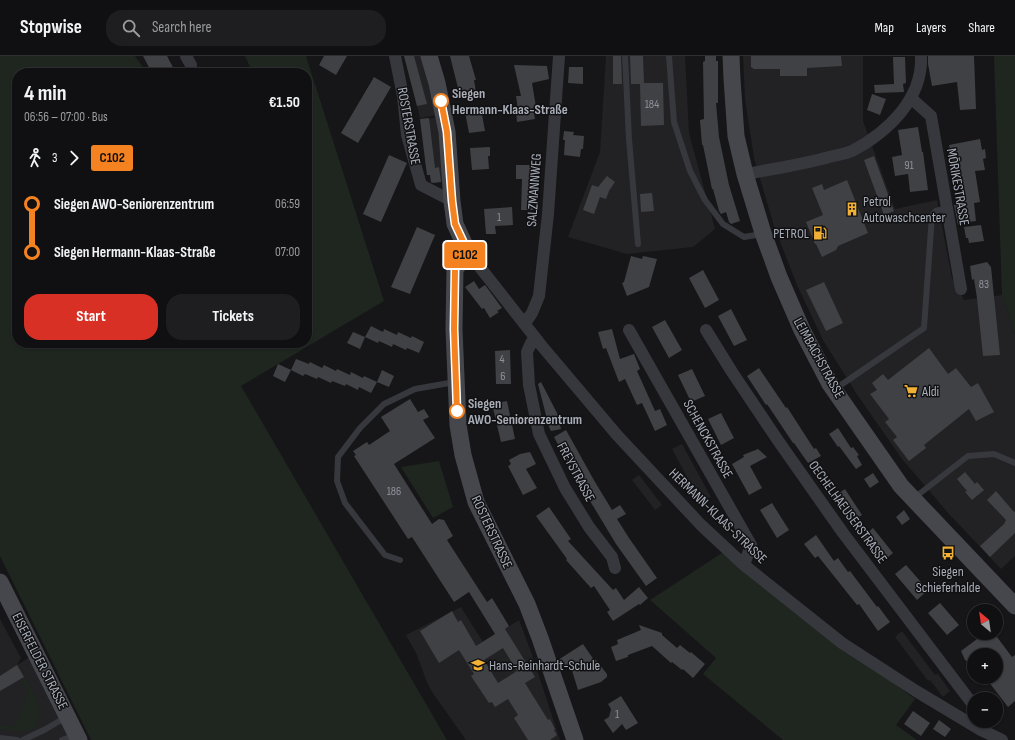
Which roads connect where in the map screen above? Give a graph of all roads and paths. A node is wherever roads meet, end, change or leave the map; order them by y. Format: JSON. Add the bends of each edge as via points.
{"nodes":[{"id":1,"x":396,"y":56,"type":"edge"},
{"id":2,"x":429,"y":56,"type":"edge"},
{"id":3,"x":559,"y":56,"type":"edge"},
{"id":4,"x":625,"y":56,"type":"edge"},
{"id":5,"x":669,"y":56,"type":"edge"},
{"id":6,"x":731,"y":56,"type":"edge"},
{"id":7,"x":921,"y":56,"type":"edge"},
{"id":8,"x":912,"y":99,"type":"junction"},
{"id":9,"x":745,"y":174,"type":"junction"},
{"id":10,"x":452,"y":201,"type":"junction"},
{"id":11,"x":947,"y":208,"type":"junction"},
{"id":12,"x":763,"y":233,"type":"junction"},
{"id":13,"x":638,"y":244,"type":"dead end"},
{"id":14,"x":468,"y":252,"type":"junction"},
{"id":15,"x":961,"y":289,"type":"dead end"},
{"id":16,"x":525,"y":322,"type":"junction"},
{"id":17,"x":629,"y":330,"type":"dead end"},
{"id":18,"x":706,"y":330,"type":"dead end"},
{"id":19,"x":535,"y":337,"type":"junction"},
{"id":20,"x":456,"y":382,"type":"junction"},
{"id":21,"x":834,"y":390,"type":"junction"},
{"id":22,"x":1015,"y":463,"type":"edge"},
{"id":23,"x":913,"y":499,"type":"junction"},
{"id":24,"x":400,"y":560,"type":"dead end"},
{"id":25,"x":744,"y":565,"type":"junction"},
{"id":26,"x":615,"y":568,"type":"dead end"},
{"id":27,"x":0,"y":582,"type":"edge"},
{"id":28,"x":1015,"y":606,"type":"edge"},
{"id":29,"x":967,"y":697,"type":"edge"},
{"id":30,"x":67,"y":716,"type":"junction"},
{"id":31,"x":967,"y":718,"type":"edge"},
{"id":32,"x":984,"y":728,"type":"edge"},
{"id":33,"x":0,"y":738,"type":"edge"},
{"id":34,"x":73,"y":738,"type":"edge"},
{"id":35,"x":5,"y":740,"type":"edge"},
{"id":36,"x":17,"y":740,"type":"edge"},
{"id":37,"x":23,"y":740,"type":"edge"},
{"id":38,"x":576,"y":740,"type":"edge"},
{"id":39,"x":1002,"y":740,"type":"edge"}],
"edges":[{"from":1,"to":10,"type":"street","name":"ROSTERSTRASSE","via":[[407,135],[421,185]]},
{"from":2,"to":10,"type":"main road","via":[[447,132]]},
{"from":3,"to":16,"type":"street","name":"SALZMANNWEG","via":[[542,276],[539,296]]},
{"from":4,"to":13,"type":"lane"},
{"from":5,"to":12,"type":"lane","via":[[674,122],[690,170],[705,200],[723,224],[744,237]]},
{"from":6,"to":9,"type":"main road","name":"LEIMBACHSTRASSE","via":[[736,136]]},
{"from":7,"to":8,"type":"street","via":[[922,69]]},
{"from":8,"to":9,"type":"street","via":[[887,129],[851,152]]},
{"from":8,"to":11,"type":"street","name":"MÖRIKESTRASSE","via":[[931,116]]},
{"from":9,"to":12,"type":"main road","name":"LEIMBACHSTRASSE"},
{"from":10,"to":14,"type":"main road","via":[[455,224]]},
{"from":11,"to":15,"type":"street","name":"MÖRIKESTRASSE"},
{"from":11,"to":21,"type":"lane","via":[[932,215],[924,328]]},
{"from":12,"to":21,"type":"main road","name":"LEIMBACHSTRASSE","via":[[802,330]]},
{"from":14,"to":16,"type":"street","name":"HERMANN-KLAAS-STRASSE"},
{"from":14,"to":20,"type":"main road","name":"ROSTERSTRASSE","via":[[455,269]]},
{"from":16,"to":19,"type":"street","name":"HERMANN-KLAAS-STRASSE"},
{"from":17,"to":25,"type":"street","name":"SCHENCKSTRASSE","via":[[751,545]]},
{"from":18,"to":29,"type":"street","name":"OECHELHAEUSERSTRASSE","via":[[842,533]]},
{"from":19,"to":25,"type":"street","name":"HERMANN-KLAAS-STRASSE","via":[[622,441],[701,525]]},
{"from":19,"to":26,"type":"street","name":"FREYSTRASSE","via":[[527,352],[529,385],[538,434],[565,488],[589,527],[612,557]]},
{"from":20,"to":24,"type":"lane","via":[[414,389],[384,404],[360,428],[338,457],[337,481],[345,503],[385,555]]},
{"from":20,"to":38,"type":"main road","name":"ROSTERSTRASSE","via":[[458,425],[463,455],[476,502],[527,604]]},
{"from":21,"to":23,"type":"main road","name":"LEIMBACHSTRASSE","via":[[901,486]]},
{"from":22,"to":23,"type":"lane","via":[[994,454],[968,456]]},
{"from":23,"to":28,"type":"main road","name":"LEIMBACHSTRASSE"},
{"from":25,"to":31,"type":"street","name":"HERMANN-KLAAS-STRASSE","via":[[842,642],[916,691]]},
{"from":27,"to":30,"type":"main road","name":"EISERFELDER STRASSE"},
{"from":30,"to":34,"type":"main road","name":"EISERFELDER STRASSE"},
{"from":30,"to":37,"type":"lane","via":[[46,730]]},
{"from":32,"to":39,"type":"street","name":"HERMANN-KLAAS-STRASSE"},
{"from":33,"to":35,"type":"lane"},
{"from":35,"to":36,"type":"lane"}]}
